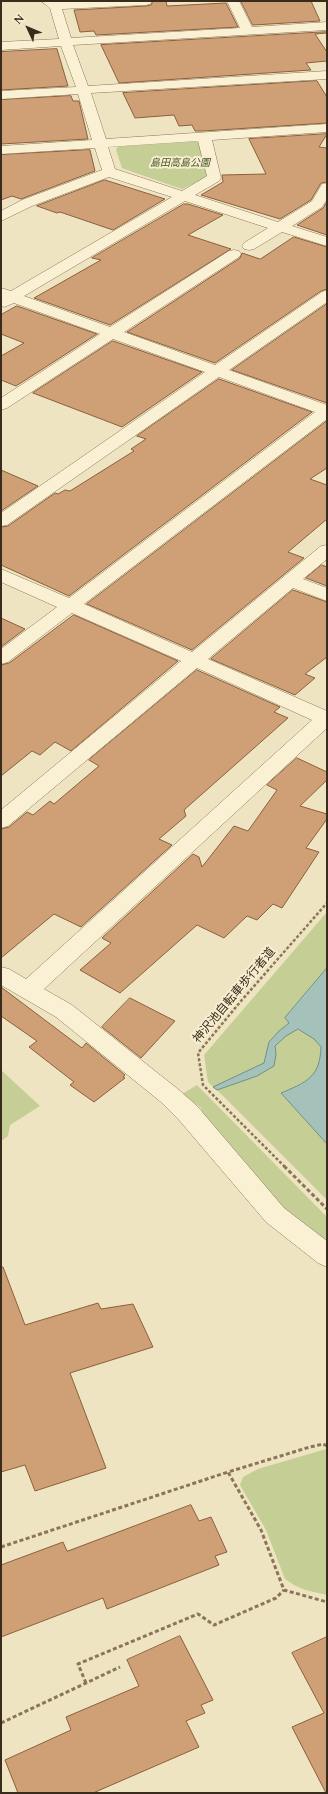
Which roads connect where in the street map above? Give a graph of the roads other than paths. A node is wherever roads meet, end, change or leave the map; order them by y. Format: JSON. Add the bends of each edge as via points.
{"nodes":[{"id":1,"x":146,"y":1,"type":"edge"},
{"id":2,"x":233,"y":1,"type":"edge"},
{"id":3,"x":51,"y":4,"type":"edge"},
{"id":4,"x":327,"y":26,"type":"edge"},
{"id":5,"x":248,"y":31,"type":"junction"},
{"id":6,"x":66,"y":42,"type":"junction"},
{"id":7,"x":1,"y":46,"type":"edge"},
{"id":8,"x":327,"y":75,"type":"edge"},
{"id":9,"x":82,"y":90,"type":"junction"},
{"id":10,"x":1,"y":95,"type":"edge"},
{"id":11,"x":327,"y":128,"type":"edge"},
{"id":12,"x":204,"y":136,"type":"junction"},
{"id":13,"x":100,"y":143,"type":"junction"},
{"id":14,"x":1,"y":150,"type":"edge"},
{"id":15,"x":109,"y":172,"type":"junction"},
{"id":16,"x":327,"y":187,"type":"edge"},
{"id":17,"x":181,"y":196,"type":"junction"},
{"id":18,"x":1,"y":217,"type":"edge"},
{"id":19,"x":278,"y":226,"type":"junction"},
{"id":20,"x":327,"y":242,"type":"edge"},
{"id":21,"x":248,"y":246,"type":"dead end"},
{"id":22,"x":234,"y":254,"type":"dead end"},
{"id":23,"x":327,"y":294,"type":"edge"},
{"id":24,"x":5,"y":298,"type":"edge"},
{"id":25,"x":112,"y":333,"type":"junction"},
{"id":26,"x":216,"y":371,"type":"junction"},
{"id":27,"x":1,"y":404,"type":"edge"},
{"id":28,"x":327,"y":411,"type":"edge"},
{"id":29,"x":1,"y":521,"type":"edge"},
{"id":30,"x":327,"y":550,"type":"edge"},
{"id":31,"x":1,"y":575,"type":"edge"},
{"id":32,"x":290,"y":580,"type":"junction"},
{"id":33,"x":327,"y":595,"type":"edge"},
{"id":34,"x":70,"y":606,"type":"junction"},
{"id":35,"x":1,"y":658,"type":"edge"},
{"id":36,"x":194,"y":660,"type":"junction"},
{"id":37,"x":1,"y":821,"type":"edge"},
{"id":38,"x":1,"y":975,"type":"edge"},
{"id":39,"x":28,"y":990,"type":"junction"},
{"id":40,"x":327,"y":1256,"type":"edge"}],
"edges":[{"from":1,"to":3,"type":"street"},
{"from":2,"to":5,"type":"street"},
{"from":3,"to":6,"type":"street"},
{"from":4,"to":5,"type":"street"},
{"from":5,"to":6,"type":"street"},
{"from":6,"to":7,"type":"street"},
{"from":6,"to":9,"type":"street"},
{"from":8,"to":9,"type":"street"},
{"from":9,"to":10,"type":"street"},
{"from":9,"to":13,"type":"street"},
{"from":11,"to":12,"type":"street"},
{"from":12,"to":13,"type":"street"},
{"from":12,"to":17,"type":"street","via":[[214,178]]},
{"from":13,"to":14,"type":"street"},
{"from":13,"to":15,"type":"street"},
{"from":15,"to":17,"type":"street"},
{"from":15,"to":18,"type":"street","via":[[26,202]]},
{"from":16,"to":19,"type":"street","via":[[317,204]]},
{"from":17,"to":19,"type":"street"},
{"from":17,"to":24,"type":"street"},
{"from":19,"to":20,"type":"street"},
{"from":19,"to":21,"type":"street"},
{"from":22,"to":25,"type":"street"},
{"from":23,"to":26,"type":"street"},
{"from":24,"to":25,"type":"street"},
{"from":25,"to":26,"type":"street"},
{"from":25,"to":27,"type":"street"},
{"from":26,"to":28,"type":"street"},
{"from":26,"to":29,"type":"street"},
{"from":28,"to":34,"type":"street"},
{"from":30,"to":32,"type":"street"},
{"from":31,"to":34,"type":"street"},
{"from":32,"to":33,"type":"street"},
{"from":32,"to":36,"type":"street"},
{"from":34,"to":35,"type":"street"},
{"from":34,"to":36,"type":"street"},
{"from":36,"to":37,"type":"street"},
{"from":36,"to":39,"type":"street","via":[[326,718]]},
{"from":38,"to":39,"type":"street"},
{"from":39,"to":40,"type":"street","via":[[64,1011],[170,1096],[275,1215]]}]}
